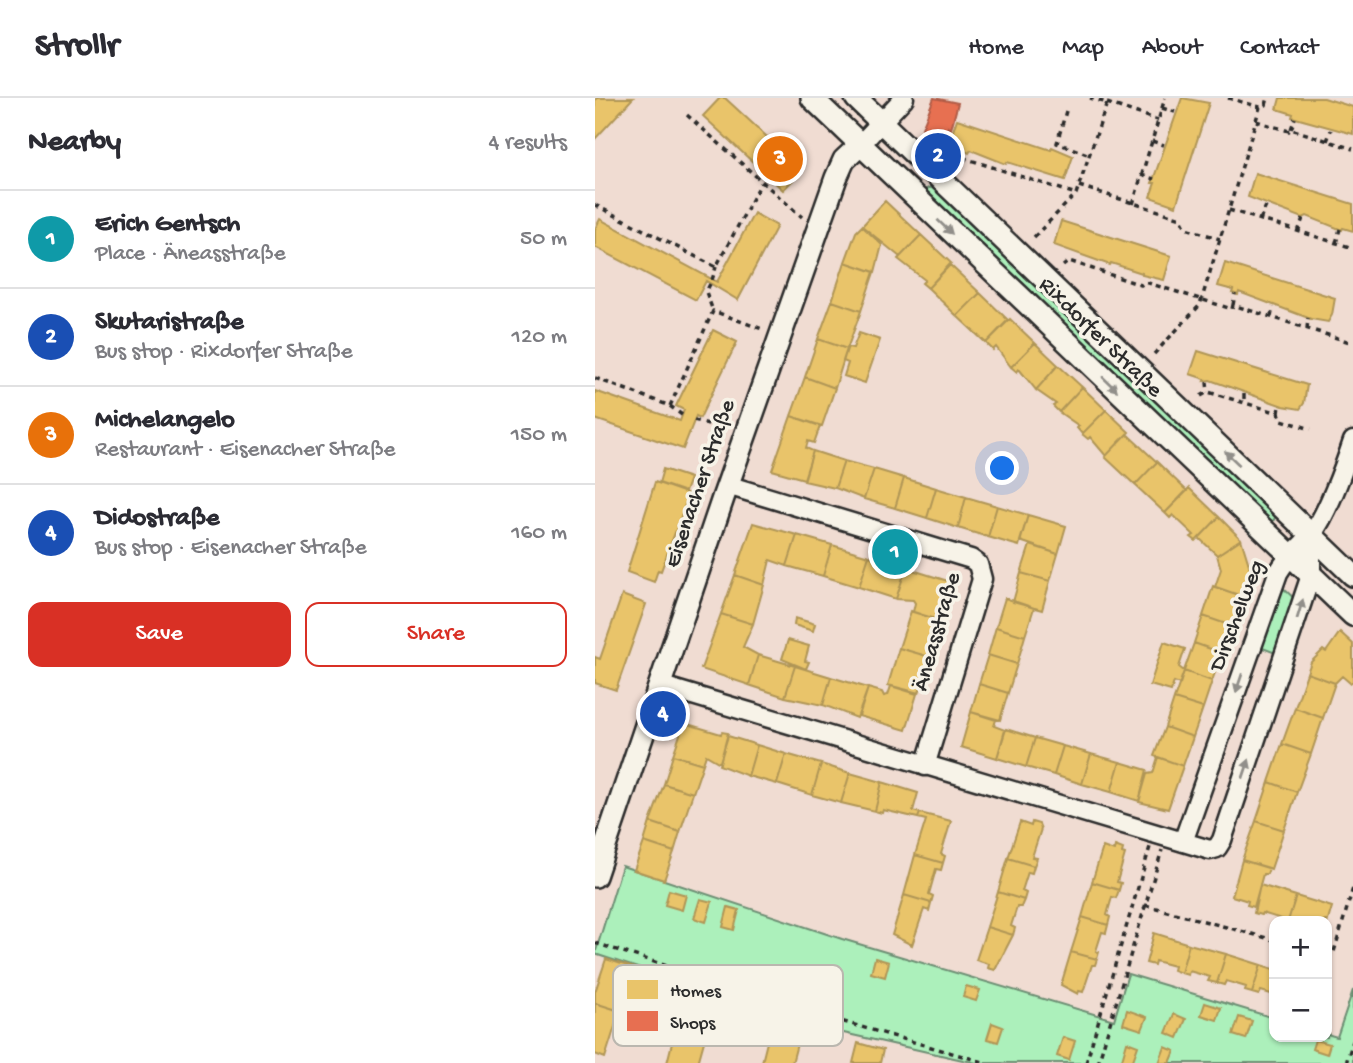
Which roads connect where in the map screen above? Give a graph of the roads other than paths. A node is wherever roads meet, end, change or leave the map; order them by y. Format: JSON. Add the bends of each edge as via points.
{"nodes":[{"id":1,"x":812,"y":98,"type":"edge"},
{"id":2,"x":856,"y":98,"type":"edge"},
{"id":3,"x":904,"y":98,"type":"edge"},
{"id":4,"x":881,"y":122,"type":"junction"},
{"id":5,"x":859,"y":145,"type":"junction"},
{"id":6,"x":933,"y":173,"type":"junction"},
{"id":7,"x":912,"y":195,"type":"junction"},
{"id":8,"x":1353,"y":441,"type":"edge"},
{"id":9,"x":727,"y":485,"type":"junction"},
{"id":10,"x":1311,"y":535,"type":"junction"},
{"id":11,"x":1288,"y":555,"type":"junction"},
{"id":12,"x":1311,"y":575,"type":"junction"},
{"id":13,"x":1353,"y":575,"type":"edge"},
{"id":14,"x":1353,"y":615,"type":"edge"},
{"id":15,"x":659,"y":685,"type":"junction"},
{"id":16,"x":925,"y":765,"type":"junction"},
{"id":17,"x":1183,"y":842,"type":"junction"},
{"id":18,"x":595,"y":876,"type":"edge"}],
"edges":[{"from":1,"to":5,"type":"street","name":"Rixdorfer Straße"},
{"from":2,"to":4,"type":"street","name":"Rixdorfer Straße"},
{"from":3,"to":4,"type":"street","name":"Eisenacher Straße"},
{"from":4,"to":5,"type":"street","name":"Eisenacher Straße"},
{"from":4,"to":6,"type":"street","name":"Rixdorfer Straße"},
{"from":5,"to":7,"type":"street","name":"Rixdorfer Straße"},
{"from":5,"to":9,"type":"street","name":"Eisenacher Straße","via":[[839,168]]},
{"from":6,"to":7,"type":"street"},
{"from":10,"to":6,"type":"street","name":"Rixdorfer Straße","one_way":true},
{"from":7,"to":11,"type":"street","name":"Rixdorfer Straße","one_way":true},
{"from":8,"to":10,"type":"street"},
{"from":9,"to":15,"type":"street","name":"Eisenacher Straße"},
{"from":9,"to":16,"type":"street","name":"Äneasstraße","via":[[978,564],[982,579]]},
{"from":10,"to":11,"type":"street","name":"Dirschelweg"},
{"from":10,"to":12,"type":"street"},
{"from":10,"to":13,"type":"street","name":"Rixdorfer Straße"},
{"from":11,"to":12,"type":"street","name":"Rixdorfer Straße"},
{"from":11,"to":17,"type":"street","name":"Dirschelweg","one_way":true},
{"from":12,"to":14,"type":"street","name":"Rixdorfer Straße"},
{"from":17,"to":12,"type":"street","one_way":true,"via":[[1210,850],[1221,841]]},
{"from":15,"to":16,"type":"street"},
{"from":15,"to":18,"type":"street","name":"Eisenacher Straße"},
{"from":16,"to":17,"type":"street","via":[[1158,842]]}]}
